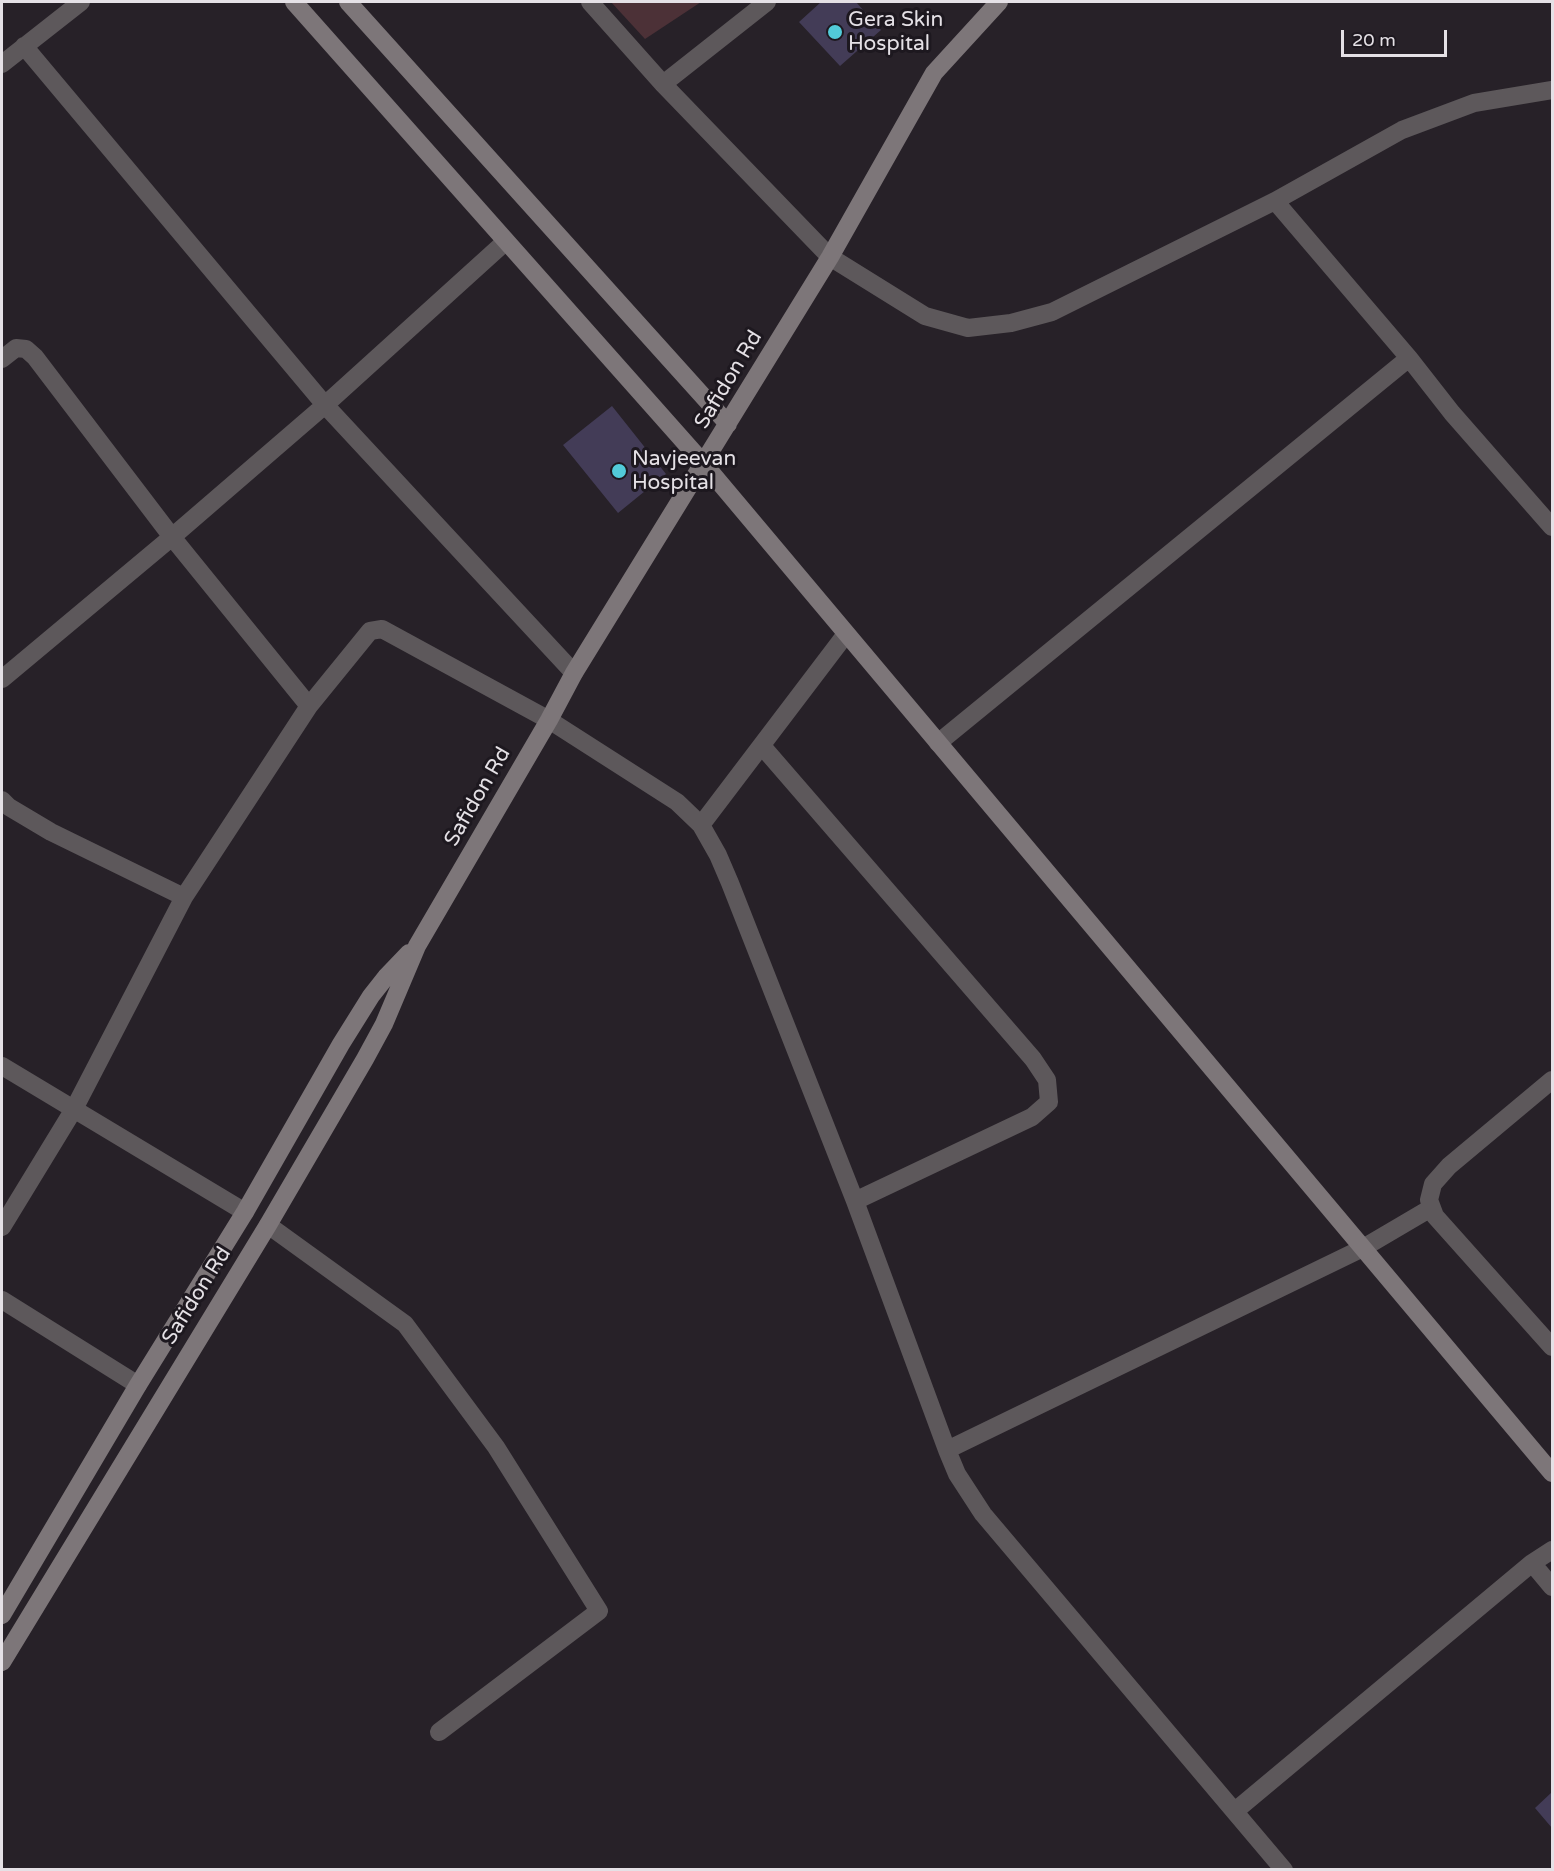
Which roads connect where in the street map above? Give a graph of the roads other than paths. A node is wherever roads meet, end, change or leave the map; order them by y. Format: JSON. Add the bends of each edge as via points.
{"nodes":[{"id":1,"x":81,"y":2,"type":"edge"},
{"id":2,"x":294,"y":2,"type":"edge"},
{"id":3,"x":348,"y":2,"type":"edge"},
{"id":4,"x":590,"y":2,"type":"edge"},
{"id":5,"x":767,"y":2,"type":"edge"},
{"id":6,"x":999,"y":2,"type":"edge"},
{"id":7,"x":24,"y":46,"type":"junction"},
{"id":8,"x":2,"y":64,"type":"edge"},
{"id":9,"x":663,"y":84,"type":"junction"},
{"id":10,"x":1552,"y":90,"type":"edge"},
{"id":11,"x":1275,"y":201,"type":"junction"},
{"id":12,"x":506,"y":242,"type":"junction"},
{"id":13,"x":830,"y":256,"type":"junction"},
{"id":14,"x":1409,"y":358,"type":"junction"},
{"id":15,"x":2,"y":359,"type":"edge"},
{"id":16,"x":325,"y":405,"type":"junction"},
{"id":17,"x":728,"y":424,"type":"junction"},
{"id":18,"x":704,"y":464,"type":"junction"},
{"id":19,"x":1552,"y":527,"type":"edge"},
{"id":20,"x":172,"y":537,"type":"junction"},
{"id":21,"x":846,"y":634,"type":"junction"},
{"id":22,"x":574,"y":673,"type":"junction"},
{"id":23,"x":2,"y":679,"type":"edge"},
{"id":24,"x":309,"y":706,"type":"junction"},
{"id":25,"x":549,"y":720,"type":"junction"},
{"id":26,"x":938,"y":743,"type":"junction"},
{"id":27,"x":762,"y":746,"type":"junction"},
{"id":28,"x":2,"y":800,"type":"edge"},
{"id":29,"x":701,"y":825,"type":"junction"},
{"id":30,"x":184,"y":897,"type":"junction"},
{"id":31,"x":417,"y":946,"type":"junction"},
{"id":32,"x":2,"y":1066,"type":"edge"},
{"id":33,"x":1552,"y":1080,"type":"edge"},
{"id":34,"x":74,"y":1109,"type":"junction"},
{"id":35,"x":855,"y":1201,"type":"junction"},
{"id":36,"x":1431,"y":1208,"type":"junction"},
{"id":37,"x":245,"y":1212,"type":"junction"},
{"id":38,"x":268,"y":1225,"type":"junction"},
{"id":39,"x":2,"y":1227,"type":"edge"},
{"id":40,"x":1363,"y":1248,"type":"junction"},
{"id":41,"x":2,"y":1300,"type":"edge"},
{"id":42,"x":1552,"y":1347,"type":"edge"},
{"id":43,"x":138,"y":1385,"type":"junction"},
{"id":44,"x":947,"y":1450,"type":"junction"},
{"id":45,"x":1552,"y":1473,"type":"edge"},
{"id":46,"x":1552,"y":1550,"type":"edge"},
{"id":47,"x":1532,"y":1563,"type":"junction"},
{"id":48,"x":1552,"y":1587,"type":"edge"},
{"id":49,"x":2,"y":1615,"type":"edge"},
{"id":50,"x":2,"y":1662,"type":"edge"},
{"id":51,"x":439,"y":1732,"type":"dead end"},
{"id":52,"x":1235,"y":1811,"type":"junction"},
{"id":53,"x":1284,"y":1869,"type":"edge"}],
"edges":[{"from":1,"to":7,"type":"street"},
{"from":2,"to":12,"type":"main road"},
{"from":3,"to":17,"type":"main road"},
{"from":4,"to":9,"type":"street"},
{"from":5,"to":9,"type":"street"},
{"from":6,"to":13,"type":"main road","name":"Safidon Rd","via":[[934,73]]},
{"from":7,"to":8,"type":"street"},
{"from":7,"to":16,"type":"street"},
{"from":9,"to":13,"type":"street"},
{"from":10,"to":11,"type":"street","via":[[1474,103],[1402,130]]},
{"from":11,"to":13,"type":"street","via":[[1052,312],[1011,323],[968,328],[925,316]]},
{"from":11,"to":14,"type":"street"},
{"from":12,"to":16,"type":"street"},
{"from":12,"to":18,"type":"main road"},
{"from":13,"to":17,"type":"main road","name":"Safidon Rd"},
{"from":14,"to":19,"type":"street"},
{"from":14,"to":26,"type":"street"},
{"from":15,"to":20,"type":"street","via":[[16,348],[26,349],[35,357]]},
{"from":16,"to":20,"type":"street"},
{"from":16,"to":22,"type":"street"},
{"from":17,"to":18,"type":"main road","name":"Safidon Rd"},
{"from":18,"to":21,"type":"main road"},
{"from":18,"to":22,"type":"main road","name":"Safidon Rd"},
{"from":20,"to":23,"type":"street"},
{"from":20,"to":24,"type":"street"},
{"from":21,"to":26,"type":"main road"},
{"from":21,"to":27,"type":"street"},
{"from":22,"to":25,"type":"main road","name":"Safidon Rd"},
{"from":24,"to":25,"type":"street","via":[[370,631],[382,629]]},
{"from":24,"to":30,"type":"street"},
{"from":25,"to":29,"type":"street","via":[[677,802]]},
{"from":25,"to":31,"type":"main road","name":"Safidon Rd"},
{"from":26,"to":40,"type":"main road"},
{"from":27,"to":29,"type":"street"},
{"from":27,"to":35,"type":"street","via":[[1026,1050],[1047,1080],[1050,1102],[1032,1118]]},
{"from":28,"to":30,"type":"street","via":[[51,831]]},
{"from":29,"to":35,"type":"street","via":[[730,883]]},
{"from":30,"to":34,"type":"street"},
{"from":31,"to":37,"type":"main road","name":"Safidon Rd","via":[[371,996]]},
{"from":31,"to":38,"type":"main road","name":"Safidon Rd","via":[[384,1024]]},
{"from":32,"to":34,"type":"street"},
{"from":33,"to":36,"type":"street","via":[[1441,1175],[1433,1184]]},
{"from":34,"to":37,"type":"street"},
{"from":34,"to":39,"type":"street"},
{"from":35,"to":44,"type":"street"},
{"from":36,"to":40,"type":"street"},
{"from":36,"to":42,"type":"street"},
{"from":37,"to":43,"type":"main road","name":"Safidon Rd"},
{"from":38,"to":50,"type":"main road","name":"Safidon Rd"},
{"from":38,"to":51,"type":"street","via":[[405,1324],[496,1447],[599,1611]]},
{"from":40,"to":44,"type":"street"},
{"from":40,"to":45,"type":"main road"},
{"from":41,"to":43,"type":"street"},
{"from":43,"to":49,"type":"main road","name":"Safidon Rd"},
{"from":44,"to":52,"type":"street","via":[[957,1474],[983,1514]]},
{"from":46,"to":47,"type":"street"},
{"from":47,"to":48,"type":"street"},
{"from":47,"to":52,"type":"street"},
{"from":52,"to":53,"type":"street"}]}
